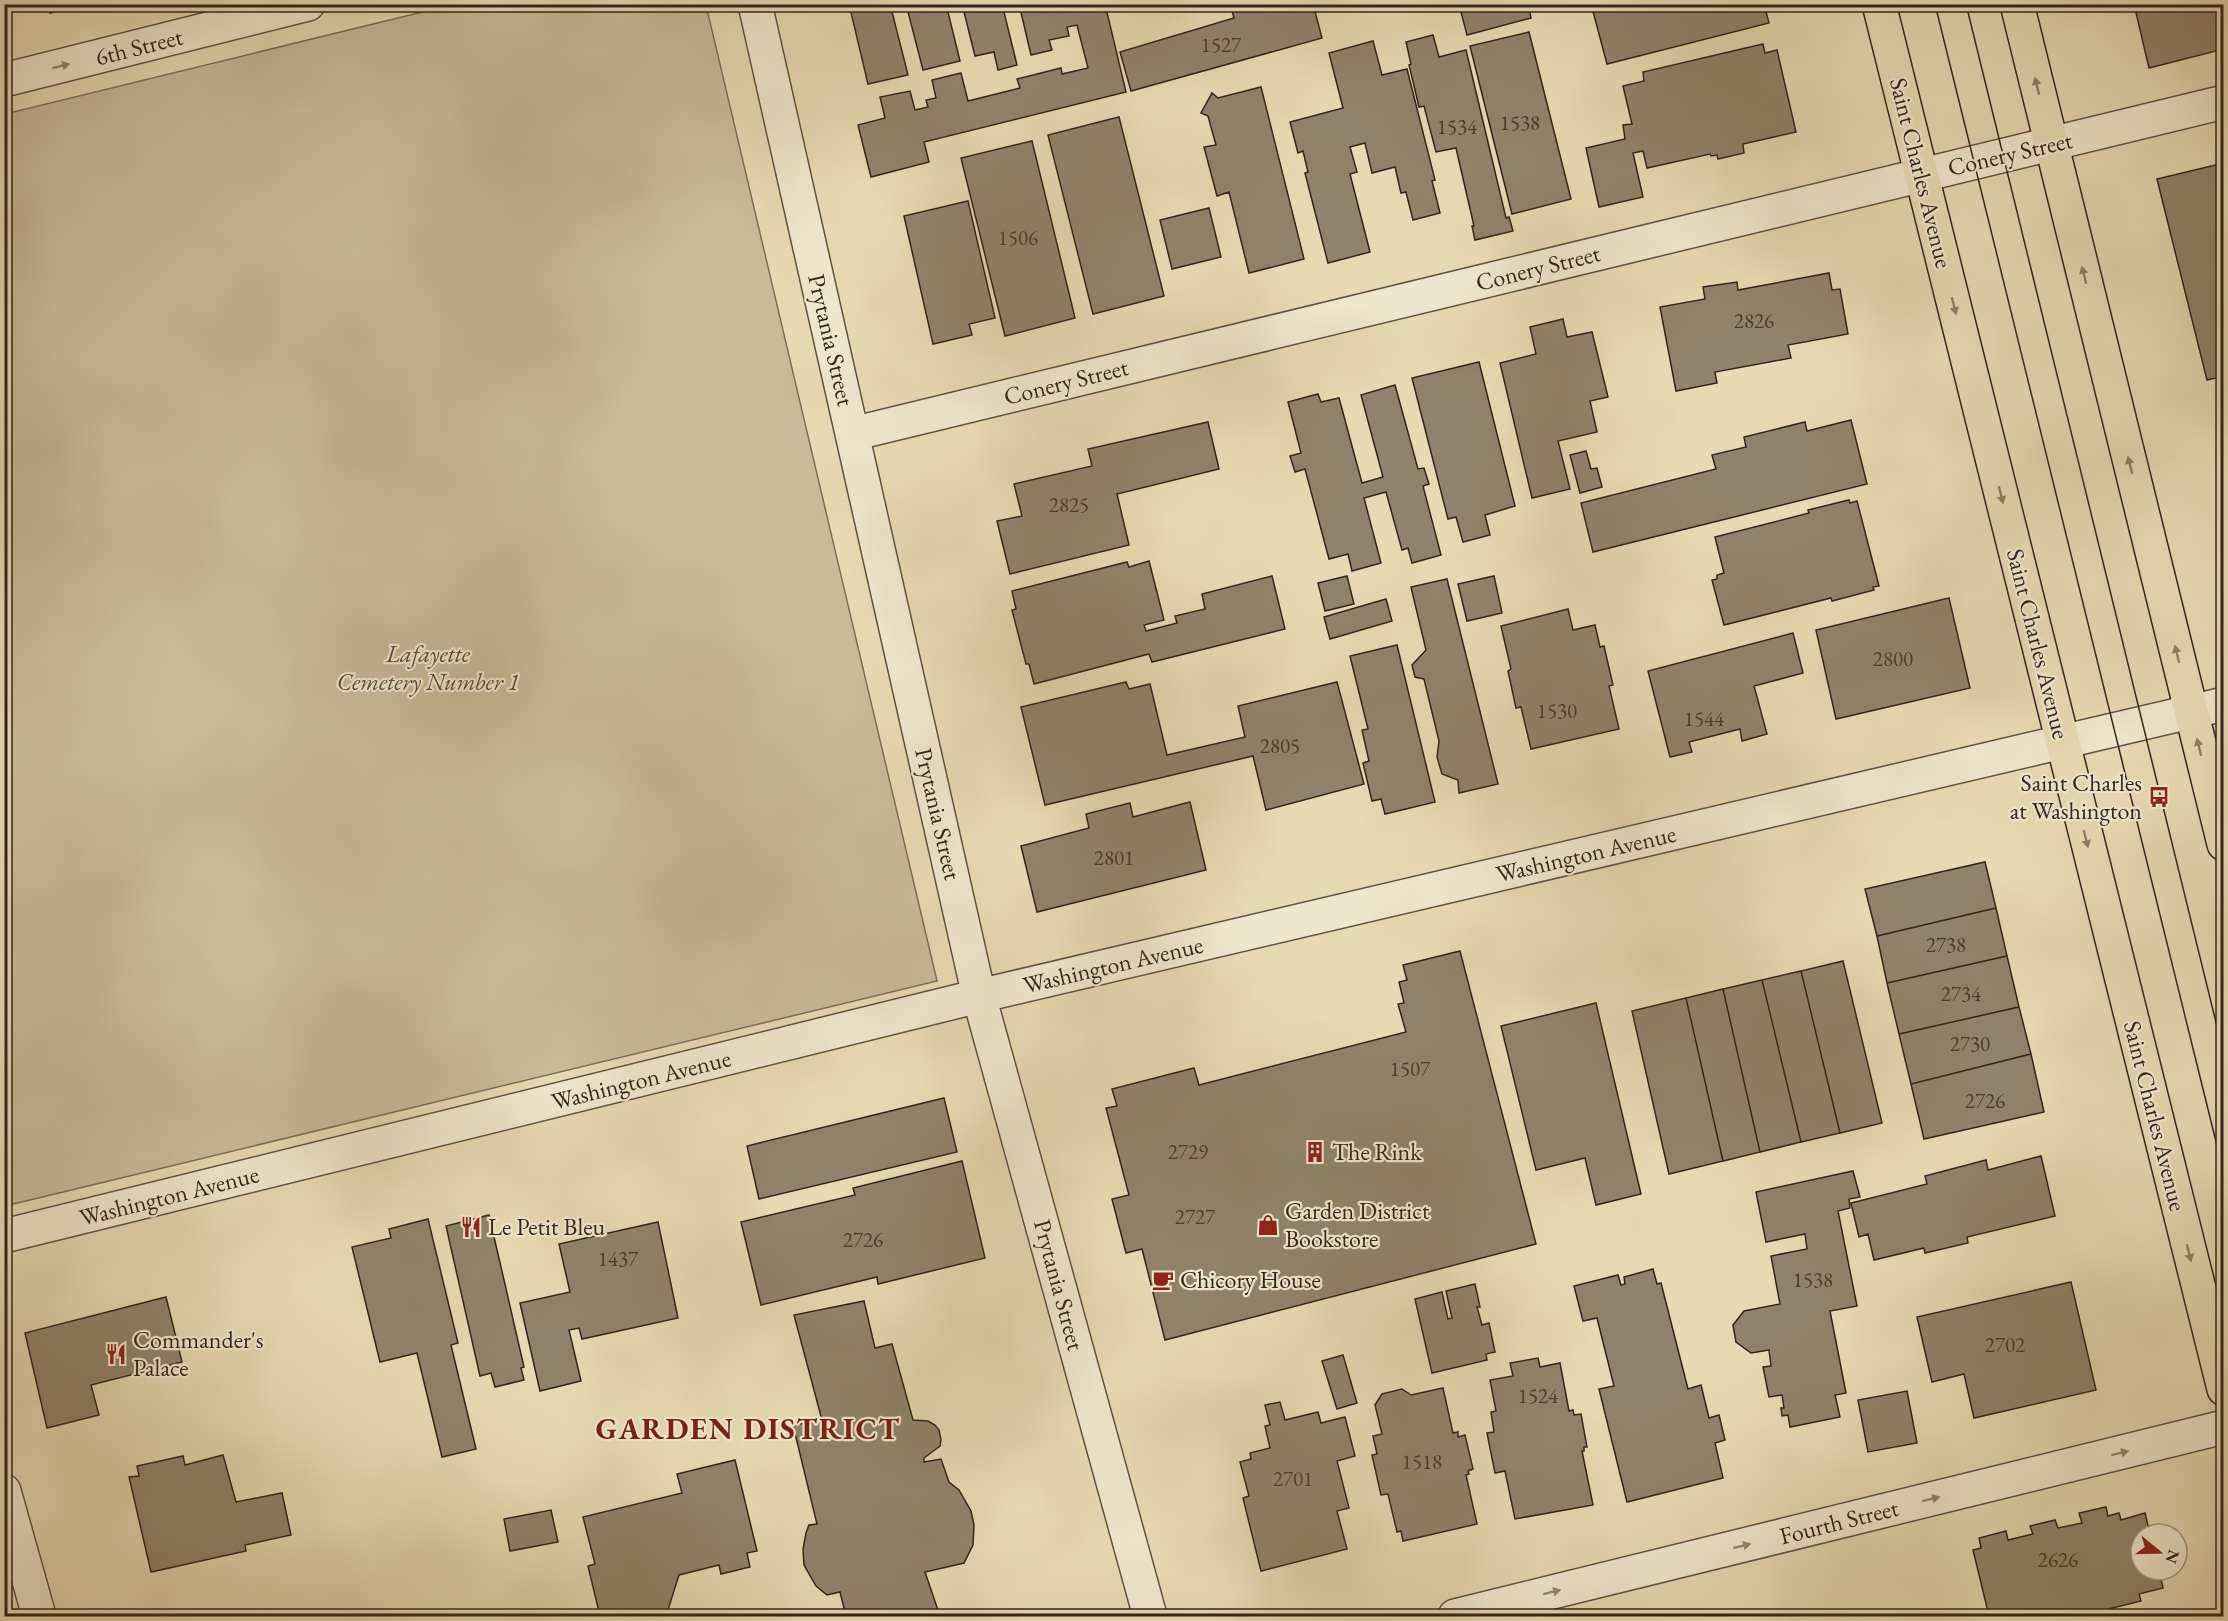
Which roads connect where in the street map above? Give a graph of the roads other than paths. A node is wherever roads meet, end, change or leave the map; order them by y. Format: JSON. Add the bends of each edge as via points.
{"nodes":[{"id":1,"x":308,"y":4,"type":"edge"},
{"id":2,"x":755,"y":4,"type":"edge"},
{"id":3,"x":1879,"y":4,"type":"edge"},
{"id":4,"x":2017,"y":4,"type":"edge"},
{"id":5,"x":4,"y":80,"type":"edge"},
{"id":6,"x":2223,"y":102,"type":"edge"},
{"id":7,"x":2051,"y":144,"type":"junction"},
{"id":8,"x":1921,"y":175,"type":"junction"},
{"id":9,"x":852,"y":434,"type":"junction"},
{"id":10,"x":2223,"y":704,"type":"edge"},
{"id":11,"x":2191,"y":711,"type":"junction"},
{"id":12,"x":2062,"y":742,"type":"junction"},
{"id":13,"x":2223,"y":844,"type":"edge"},
{"id":14,"x":980,"y":996,"type":"junction"},
{"id":15,"x":4,"y":1236,"type":"edge"},
{"id":16,"x":2223,"y":1389,"type":"edge"},
{"id":17,"x":2223,"y":1427,"type":"edge"},
{"id":18,"x":4,"y":1491,"type":"edge"},
{"id":19,"x":39,"y":1617,"type":"edge"},
{"id":20,"x":1150,"y":1617,"type":"edge"},
{"id":21,"x":1455,"y":1617,"type":"edge"}],
"edges":[{"from":5,"to":1,"type":"street","name":"6th Street","one_way":true},
{"from":2,"to":9,"type":"street","name":"Prytania Street"},
{"from":3,"to":8,"type":"main road","name":"Saint Charles Avenue"},
{"from":7,"to":4,"type":"main road","one_way":true},
{"from":6,"to":7,"type":"street","name":"Conery Street"},
{"from":7,"to":8,"type":"street","name":"Conery Street"},
{"from":11,"to":7,"type":"main road","one_way":true},
{"from":8,"to":9,"type":"street","name":"Conery Street"},
{"from":8,"to":12,"type":"main road","name":"Saint Charles Avenue","one_way":true},
{"from":9,"to":14,"type":"street","name":"Prytania Street"},
{"from":10,"to":11,"type":"street","name":"Washington Avenue"},
{"from":11,"to":12,"type":"street","name":"Washington Avenue"},
{"from":13,"to":11,"type":"main road","one_way":true},
{"from":12,"to":14,"type":"street","name":"Washington Avenue"},
{"from":12,"to":16,"type":"main road","name":"Saint Charles Avenue","one_way":true},
{"from":14,"to":15,"type":"street","name":"Washington Avenue"},
{"from":14,"to":20,"type":"street","name":"Prytania Street"},
{"from":21,"to":17,"type":"street","name":"Fourth Street","one_way":true},
{"from":18,"to":19,"type":"street"}]}
